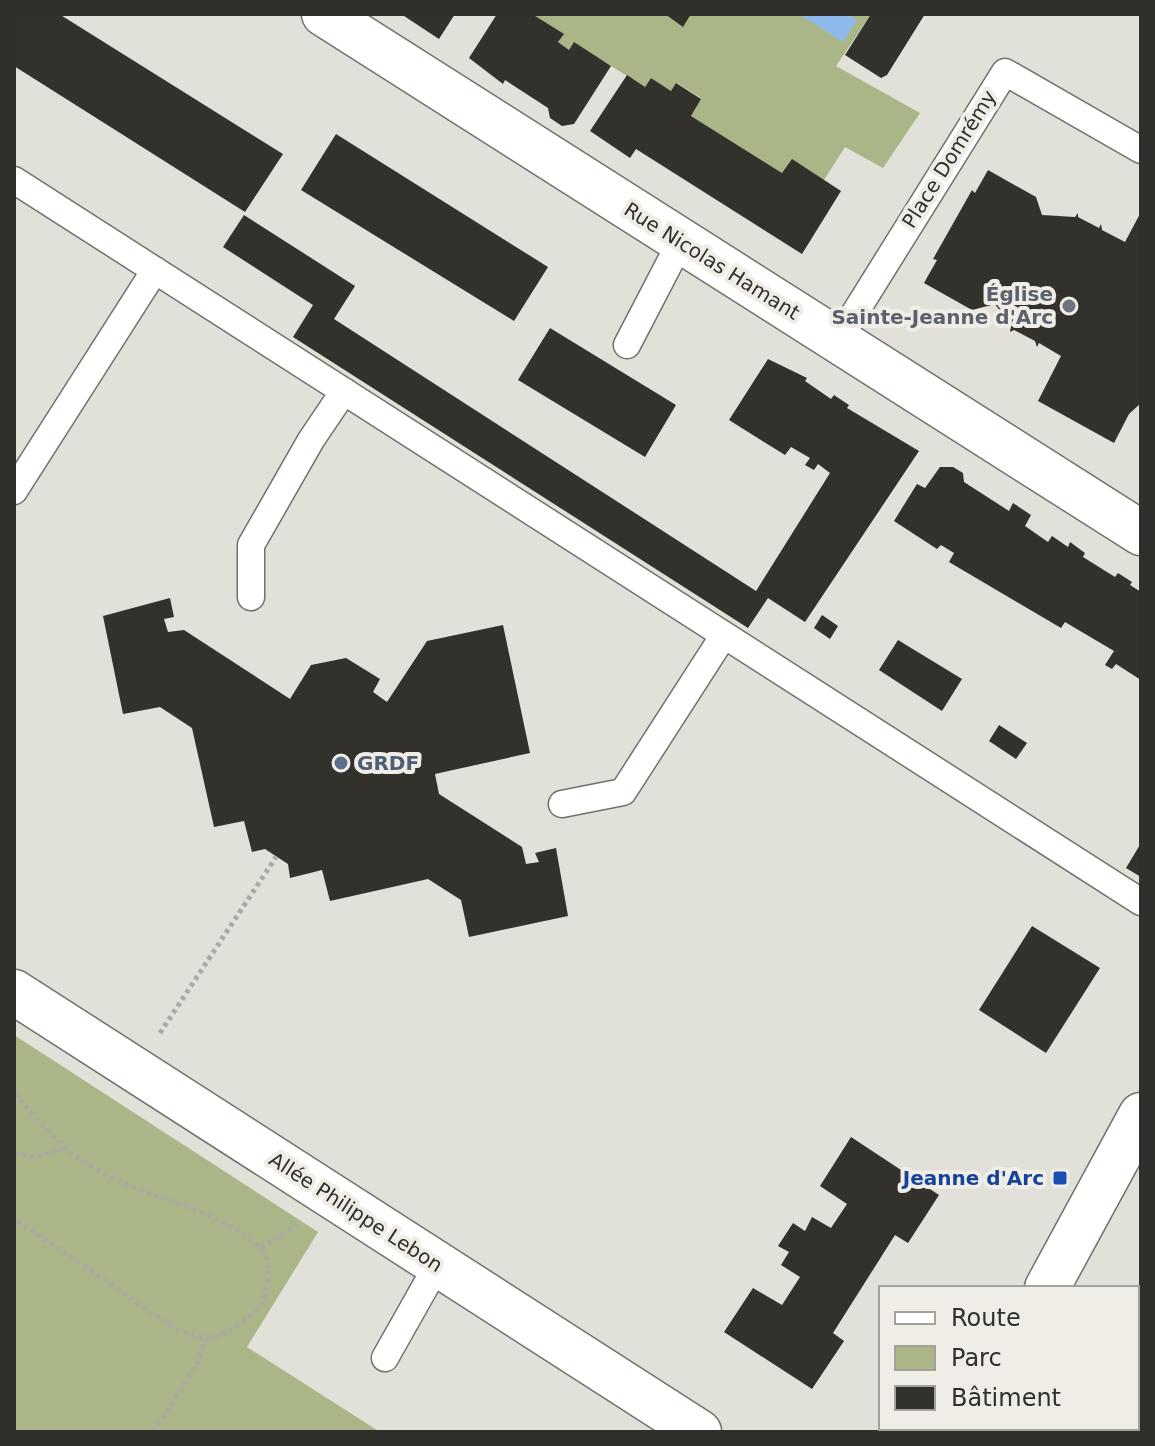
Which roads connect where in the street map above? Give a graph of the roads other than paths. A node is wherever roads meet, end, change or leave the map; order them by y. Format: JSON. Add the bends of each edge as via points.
{"nodes":[{"id":1,"x":324,"y":14,"type":"edge"},
{"id":2,"x":1141,"y":150,"type":"edge"},
{"id":3,"x":14,"y":180,"type":"edge"},
{"id":4,"x":681,"y":241,"type":"junction"},
{"id":5,"x":155,"y":270,"type":"junction"},
{"id":6,"x":838,"y":340,"type":"junction"},
{"id":7,"x":627,"y":345,"type":"dead end"},
{"id":8,"x":344,"y":391,"type":"junction"},
{"id":9,"x":14,"y":491,"type":"edge"},
{"id":10,"x":1141,"y":533,"type":"edge"},
{"id":11,"x":251,"y":597,"type":"dead end"},
{"id":12,"x":724,"y":635,"type":"junction"},
{"id":13,"x":562,"y":804,"type":"dead end"},
{"id":14,"x":1141,"y":902,"type":"edge"},
{"id":15,"x":14,"y":992,"type":"edge"},
{"id":16,"x":1141,"y":1115,"type":"edge"},
{"id":17,"x":438,"y":1264,"type":"junction"},
{"id":18,"x":1048,"y":1286,"type":"edge"},
{"id":19,"x":385,"y":1358,"type":"dead end"},
{"id":20,"x":699,"y":1432,"type":"edge"}],
"edges":[{"from":1,"to":4,"type":"street","name":"Rue Nicolas Hamant"},
{"from":2,"to":6,"type":"lane","name":"Place Domrémy","via":[[1005,72]]},
{"from":3,"to":5,"type":"lane"},
{"from":4,"to":6,"type":"street","name":"Rue Nicolas Hamant"},
{"from":4,"to":7,"type":"lane"},
{"from":5,"to":8,"type":"lane"},
{"from":5,"to":9,"type":"lane"},
{"from":6,"to":10,"type":"street","name":"Rue Nicolas Hamant"},
{"from":8,"to":11,"type":"lane","via":[[251,545]]},
{"from":8,"to":12,"type":"lane"},
{"from":12,"to":13,"type":"lane","via":[[623,792]]},
{"from":12,"to":14,"type":"lane"},
{"from":15,"to":17,"type":"street","name":"Allée Philippe Lebon"},
{"from":16,"to":18,"type":"street"},
{"from":17,"to":19,"type":"lane"},
{"from":17,"to":20,"type":"street","name":"Allée Philippe Lebon"}]}
